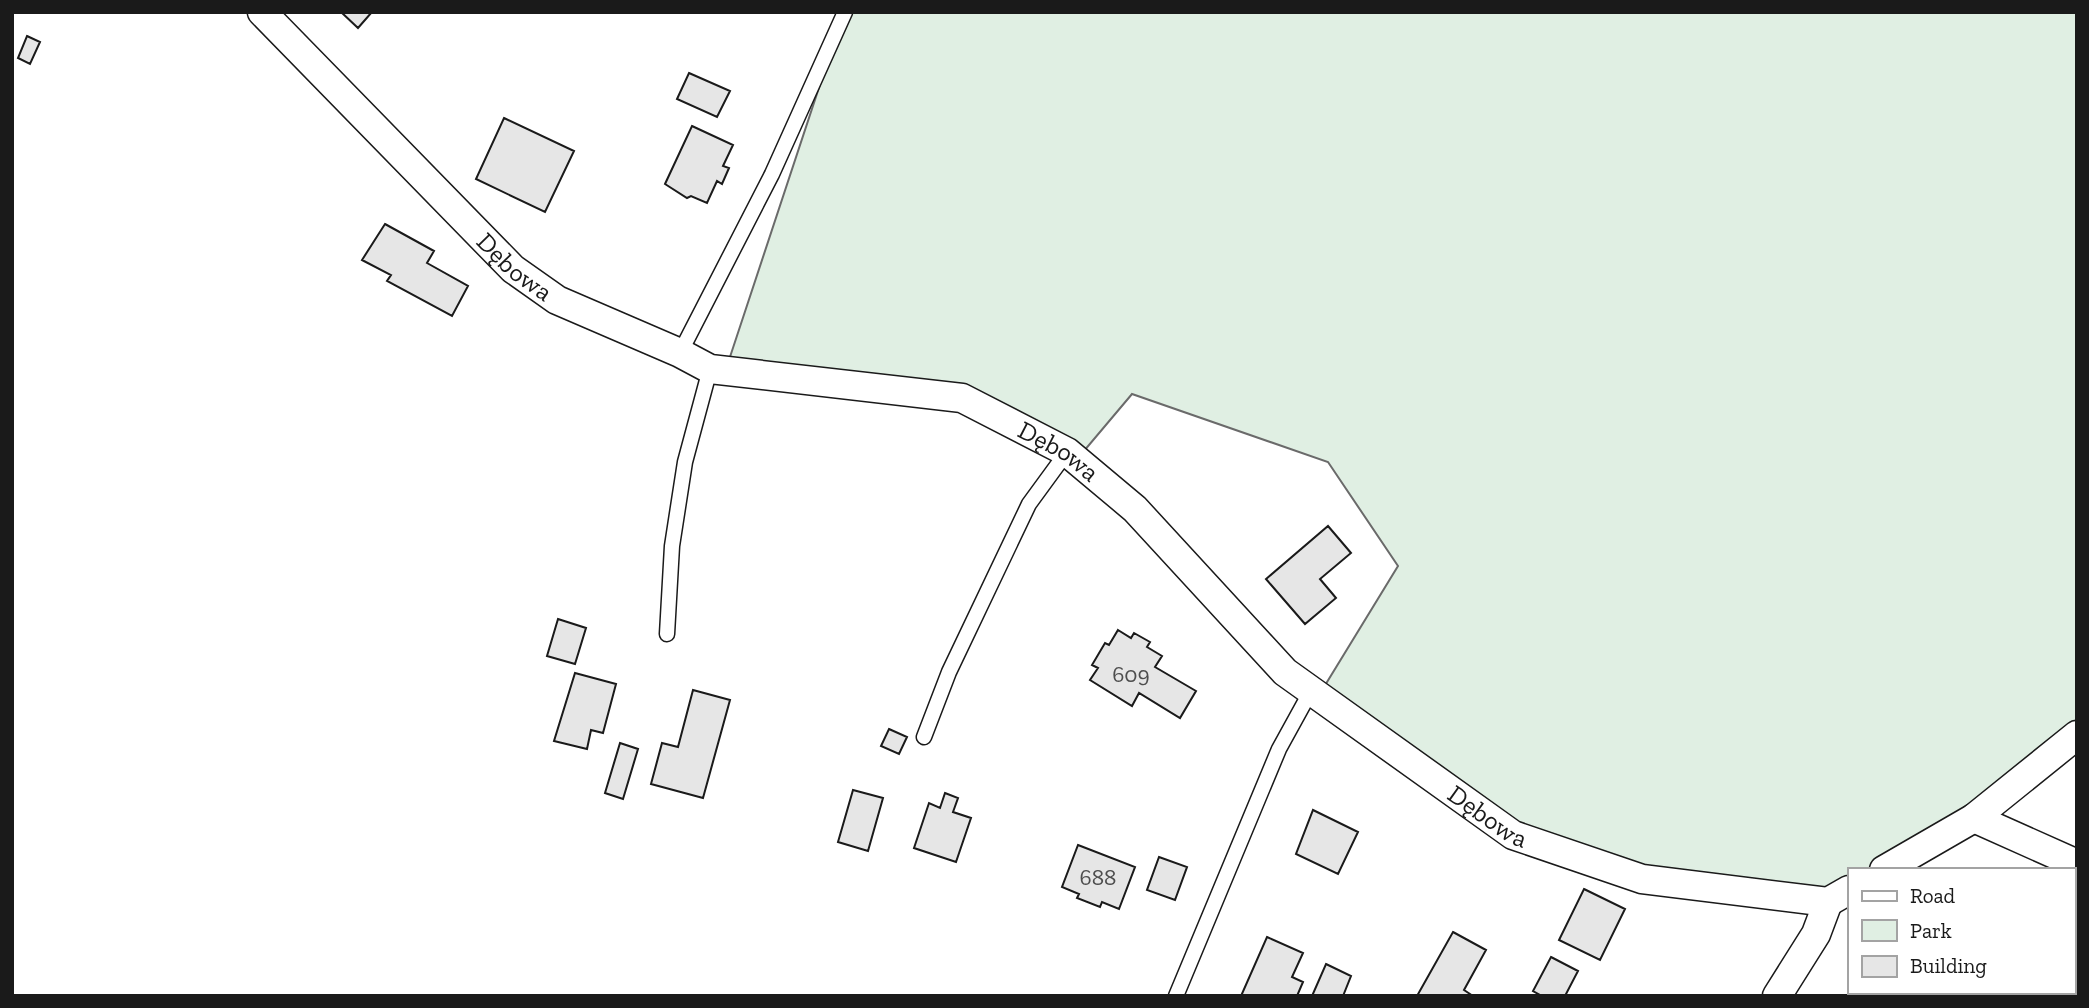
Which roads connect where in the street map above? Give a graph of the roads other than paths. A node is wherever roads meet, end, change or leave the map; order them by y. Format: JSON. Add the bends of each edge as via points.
{"nodes":[{"id":1,"x":262,"y":12,"type":"edge"},
{"id":2,"x":845,"y":12,"type":"edge"},
{"id":3,"x":680,"y":353,"type":"junction"},
{"id":4,"x":710,"y":369,"type":"junction"},
{"id":5,"x":1067,"y":452,"type":"junction"},
{"id":6,"x":667,"y":634,"type":"dead end"},
{"id":7,"x":1312,"y":689,"type":"junction"},
{"id":8,"x":2077,"y":735,"type":"edge"},
{"id":9,"x":924,"y":737,"type":"dead end"},
{"id":10,"x":1974,"y":818,"type":"junction"},
{"id":11,"x":2077,"y":864,"type":"edge"},
{"id":12,"x":1887,"y":868,"type":"edge"},
{"id":13,"x":1839,"y":896,"type":"edge"},
{"id":14,"x":1176,"y":996,"type":"edge"},
{"id":15,"x":1777,"y":996,"type":"edge"}],
"edges":[{"from":1,"to":3,"type":"street","name":"Dębowa","via":[[513,269],[557,300]]},
{"from":2,"to":3,"type":"lane","via":[[772,174]]},
{"from":3,"to":4,"type":"street","name":"Dębowa"},
{"from":4,"to":5,"type":"street","name":"Dębowa","via":[[962,398]]},
{"from":4,"to":6,"type":"lane","via":[[685,462],[672,546]]},
{"from":5,"to":7,"type":"street","name":"Dębowa","via":[[1135,509],[1285,672]]},
{"from":5,"to":9,"type":"lane","via":[[1030,504],[949,673]]},
{"from":7,"to":13,"type":"street","name":"Dębowa","via":[[1513,835],[1642,879]]},
{"from":7,"to":14,"type":"lane","via":[[1279,749]]},
{"from":8,"to":10,"type":"street"},
{"from":10,"to":11,"type":"street"},
{"from":10,"to":12,"type":"street"},
{"from":13,"to":15,"type":"street"}]}
